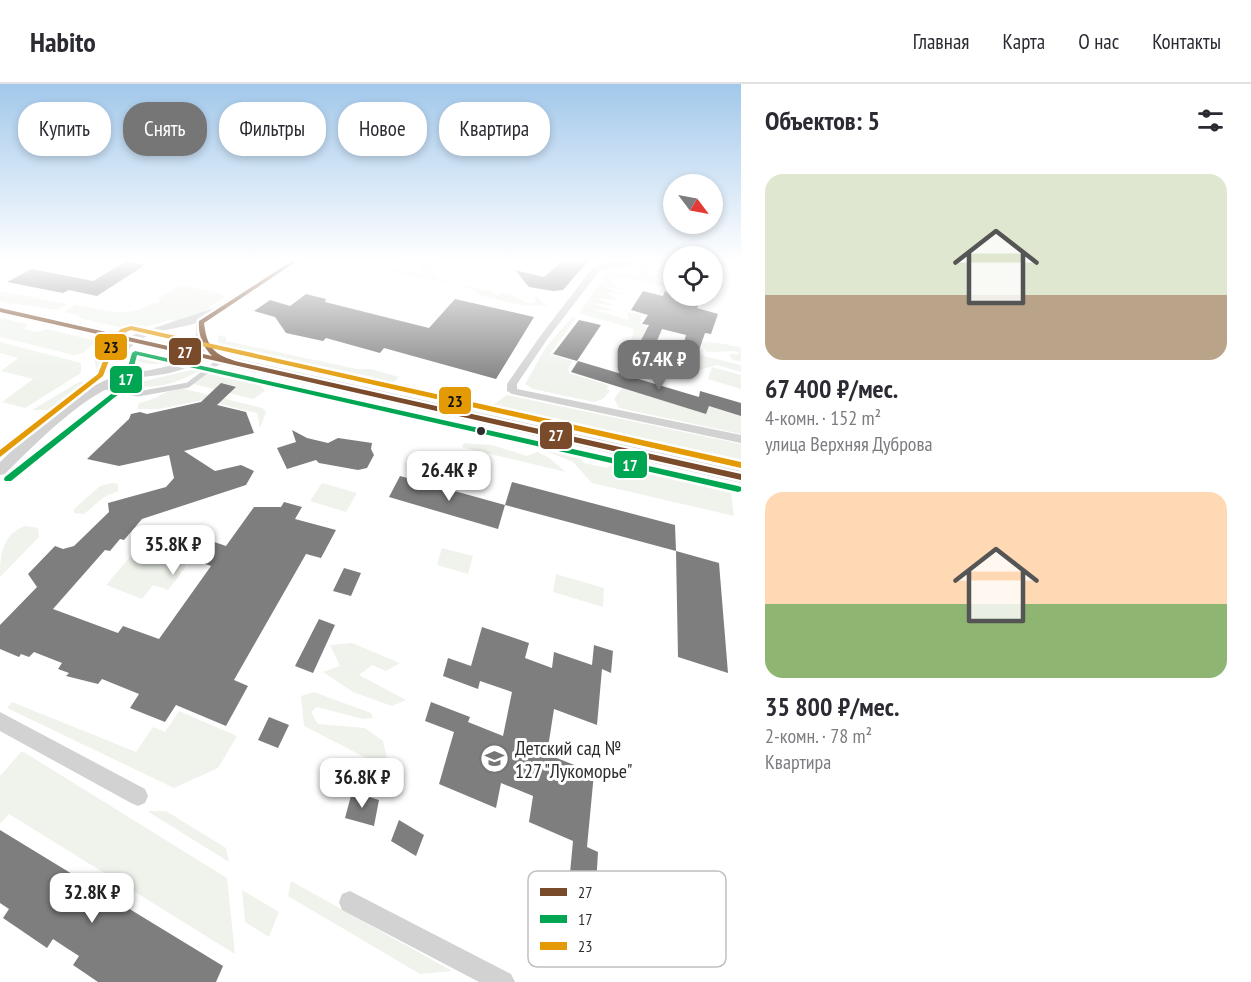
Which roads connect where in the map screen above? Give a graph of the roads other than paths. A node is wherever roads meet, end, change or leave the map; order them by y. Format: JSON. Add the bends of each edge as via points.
{"nodes":[{"id":1,"x":228,"y":303,"type":"edge"},
{"id":2,"x":570,"y":303,"type":"edge"},
{"id":3,"x":0,"y":310,"type":"edge"},
{"id":4,"x":207,"y":316,"type":"junction"},
{"id":5,"x":167,"y":328,"type":"junction"},
{"id":6,"x":151,"y":331,"type":"junction"},
{"id":7,"x":110,"y":336,"type":"junction"},
{"id":8,"x":131,"y":340,"type":"junction"},
{"id":9,"x":201,"y":346,"type":"junction"},
{"id":10,"x":121,"y":357,"type":"junction"},
{"id":11,"x":222,"y":360,"type":"junction"},
{"id":12,"x":165,"y":369,"type":"junction"},
{"id":13,"x":107,"y":385,"type":"junction"},
{"id":14,"x":741,"y":439,"type":"edge"},
{"id":15,"x":0,"y":470,"type":"edge"},
{"id":16,"x":741,"y":477,"type":"edge"},
{"id":17,"x":0,"y":721,"type":"edge"},
{"id":18,"x":138,"y":796,"type":"dead end"},
{"id":19,"x":350,"y":902,"type":"dead end"},
{"id":20,"x":502,"y":982,"type":"edge"}],
"edges":[{"from":1,"to":4,"type":"street"},
{"from":2,"to":14,"type":"street","via":[[512,384],[512,390]]},
{"from":3,"to":7,"type":"main road"},
{"from":4,"to":5,"type":"street"},
{"from":4,"to":9,"type":"street","via":[[201,322]]},
{"from":5,"to":6,"type":"street"},
{"from":5,"to":9,"type":"street","via":[[186,330]]},
{"from":6,"to":7,"type":"street"},
{"from":6,"to":8,"type":"street"},
{"from":7,"to":8,"type":"main road"},
{"from":7,"to":10,"type":"street","via":[[119,346]]},
{"from":8,"to":9,"type":"main road"},
{"from":8,"to":10,"type":"street"},
{"from":9,"to":11,"type":"main road"},
{"from":9,"to":12,"type":"street"},
{"from":10,"to":12,"type":"street","via":[[127,366],[140,370]]},
{"from":10,"to":13,"type":"street"},
{"from":11,"to":12,"type":"street"},
{"from":11,"to":13,"type":"lane","via":[[188,384],[138,394]]},
{"from":11,"to":16,"type":"main road"},
{"from":12,"to":13,"type":"street"},
{"from":13,"to":15,"type":"street"},
{"from":17,"to":18,"type":"street"},
{"from":19,"to":20,"type":"street"}]}
